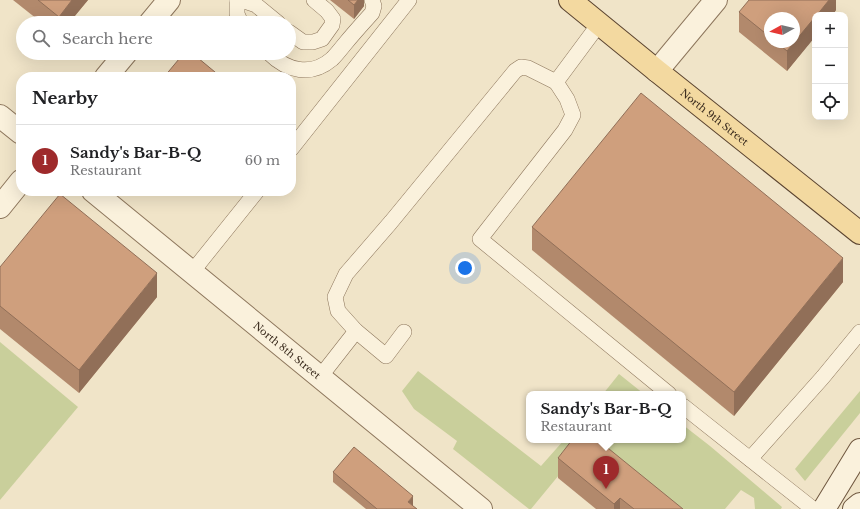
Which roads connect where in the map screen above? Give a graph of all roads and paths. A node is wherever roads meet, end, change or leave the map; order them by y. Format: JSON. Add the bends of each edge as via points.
{"nodes":[{"id":1,"x":169,"y":0,"type":"edge"},
{"id":2,"x":237,"y":0,"type":"edge"},
{"id":3,"x":314,"y":0,"type":"edge"},
{"id":4,"x":372,"y":0,"type":"edge"},
{"id":5,"x":409,"y":0,"type":"edge"},
{"id":6,"x":570,"y":0,"type":"edge"},
{"id":7,"x":716,"y":0,"type":"edge"},
{"id":8,"x":156,"y":16,"type":"edge"},
{"id":9,"x":238,"y":16,"type":"edge"},
{"id":10,"x":269,"y":16,"type":"edge"},
{"id":11,"x":599,"y":24,"type":"junction"},
{"id":12,"x":296,"y":37,"type":"edge"},
{"id":13,"x":120,"y":60,"type":"edge"},
{"id":14,"x":277,"y":60,"type":"edge"},
{"id":15,"x":657,"y":71,"type":"junction"},
{"id":16,"x":110,"y":72,"type":"edge"},
{"id":17,"x":556,"y":82,"type":"junction"},
{"id":18,"x":0,"y":116,"type":"edge"},
{"id":19,"x":16,"y":129,"type":"edge"},
{"id":20,"x":296,"y":142,"type":"edge"},
{"id":21,"x":16,"y":187,"type":"edge"},
{"id":22,"x":99,"y":196,"type":"edge"},
{"id":23,"x":253,"y":196,"type":"edge"},
{"id":24,"x":0,"y":207,"type":"edge"},
{"id":25,"x":860,"y":233,"type":"edge"},
{"id":26,"x":192,"y":272,"type":"junction"},
{"id":27,"x":356,"y":331,"type":"junction"},
{"id":28,"x":404,"y":332,"type":"dead end"},
{"id":29,"x":860,"y":332,"type":"edge"},
{"id":30,"x":320,"y":377,"type":"junction"},
{"id":31,"x":665,"y":391,"type":"edge"},
{"id":32,"x":686,"y":408,"type":"edge"},
{"id":33,"x":860,"y":450,"type":"edge"},
{"id":34,"x":750,"y":459,"type":"junction"},
{"id":35,"x":860,"y":504,"type":"edge"},
{"id":36,"x":481,"y":509,"type":"edge"},
{"id":37,"x":813,"y":509,"type":"edge"},
{"id":38,"x":824,"y":509,"type":"edge"},
{"id":39,"x":854,"y":509,"type":"edge"}],
"edges":[{"from":1,"to":8,"type":"street"},
{"from":2,"to":9,"type":"lane"},
{"from":2,"to":10,"type":"lane","via":[[256,5]]},
{"from":3,"to":12,"type":"lane","via":[[333,18],[332,25],[322,39],[313,42],[303,42]]},
{"from":4,"to":14,"type":"lane","via":[[372,13],[331,59],[319,67],[306,71],[295,70]]},
{"from":5,"to":20,"type":"lane"},
{"from":6,"to":11,"type":"main road","name":"North 9th Street"},
{"from":7,"to":15,"type":"street"},
{"from":11,"to":15,"type":"main road","name":"North 9th Street"},
{"from":11,"to":17,"type":"lane"},
{"from":13,"to":16,"type":"street"},
{"from":15,"to":25,"type":"main road","name":"North 9th Street"},
{"from":17,"to":27,"type":"lane","via":[[528,68],[521,67],[515,71],[346,274],[335,297],[338,312]]},
{"from":17,"to":31,"type":"lane","via":[[573,115],[565,130],[480,239]]},
{"from":18,"to":19,"type":"street"},
{"from":21,"to":24,"type":"street"},
{"from":22,"to":26,"type":"street","name":"North 8th Street"},
{"from":23,"to":26,"type":"lane"},
{"from":26,"to":30,"type":"street","name":"North 8th Street"},
{"from":27,"to":28,"type":"lane","via":[[386,356]]},
{"from":27,"to":30,"type":"lane"},
{"from":29,"to":34,"type":"lane","via":[[824,377]]},
{"from":30,"to":36,"type":"street","name":"North 8th Street"},
{"from":32,"to":34,"type":"lane"},
{"from":33,"to":38,"type":"street"},
{"from":34,"to":37,"type":"lane"},
{"from":35,"to":39,"type":"street"}]}
